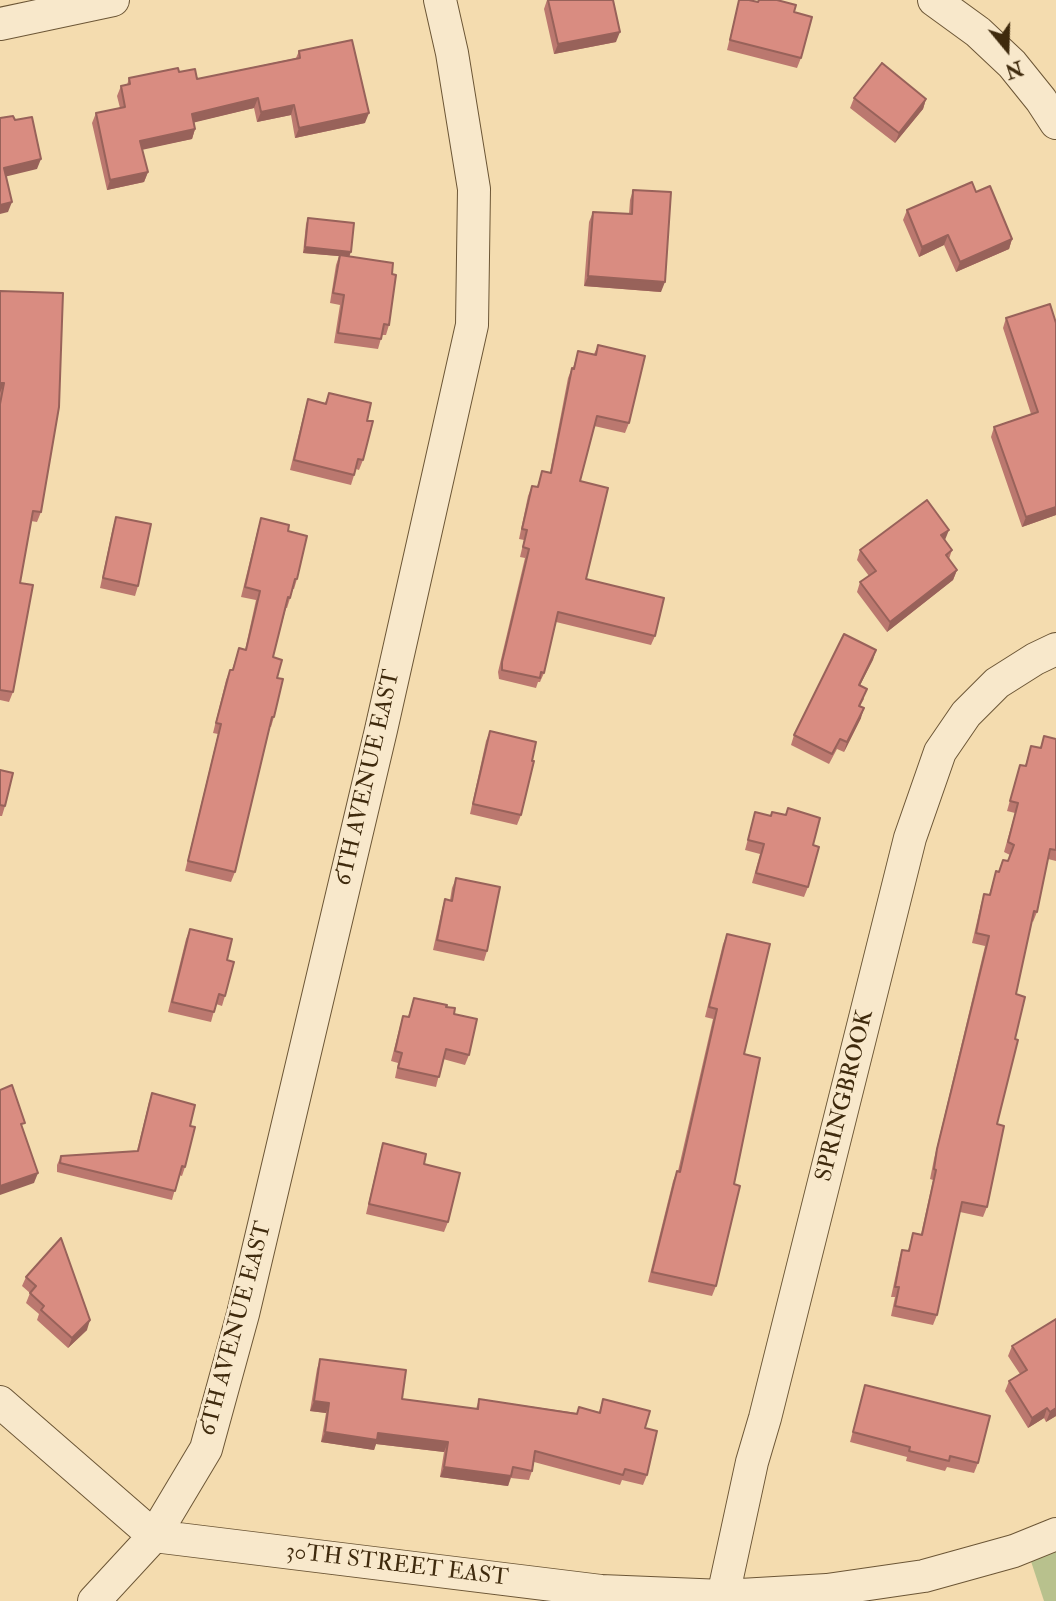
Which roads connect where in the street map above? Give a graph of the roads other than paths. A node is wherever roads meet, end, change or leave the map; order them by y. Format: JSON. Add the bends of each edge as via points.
{"nodes":[{"id":1,"x":113,"y":0,"type":"edge"},
{"id":2,"x":440,"y":0,"type":"edge"},
{"id":3,"x":934,"y":0,"type":"edge"},
{"id":4,"x":0,"y":24,"type":"edge"},
{"id":5,"x":1056,"y":123,"type":"edge"},
{"id":6,"x":1056,"y":649,"type":"edge"},
{"id":7,"x":0,"y":1402,"type":"edge"},
{"id":8,"x":1056,"y":1534,"type":"edge"},
{"id":9,"x":154,"y":1536,"type":"junction"},
{"id":10,"x":723,"y":1596,"type":"junction"},
{"id":11,"x":94,"y":1601,"type":"edge"}],
"edges":[{"from":1,"to":4,"type":"street"},
{"from":2,"to":9,"type":"street","name":"6TH AVENUE EAST","via":[[474,189],[472,326],[243,1314],[206,1449]]},
{"from":3,"to":5,"type":"street","via":[[1012,64]]},
{"from":6,"to":10,"type":"street","name":"SPRINGBROOK","via":[[997,684],[965,714],[940,752],[910,838],[752,1462]]},
{"from":7,"to":9,"type":"street"},
{"from":8,"to":10,"type":"street","name":"30TH STREET EAST","via":[[924,1576],[827,1590]]},
{"from":9,"to":10,"type":"street","name":"30TH STREET EAST","via":[[601,1591]]},
{"from":9,"to":11,"type":"street"}]}
